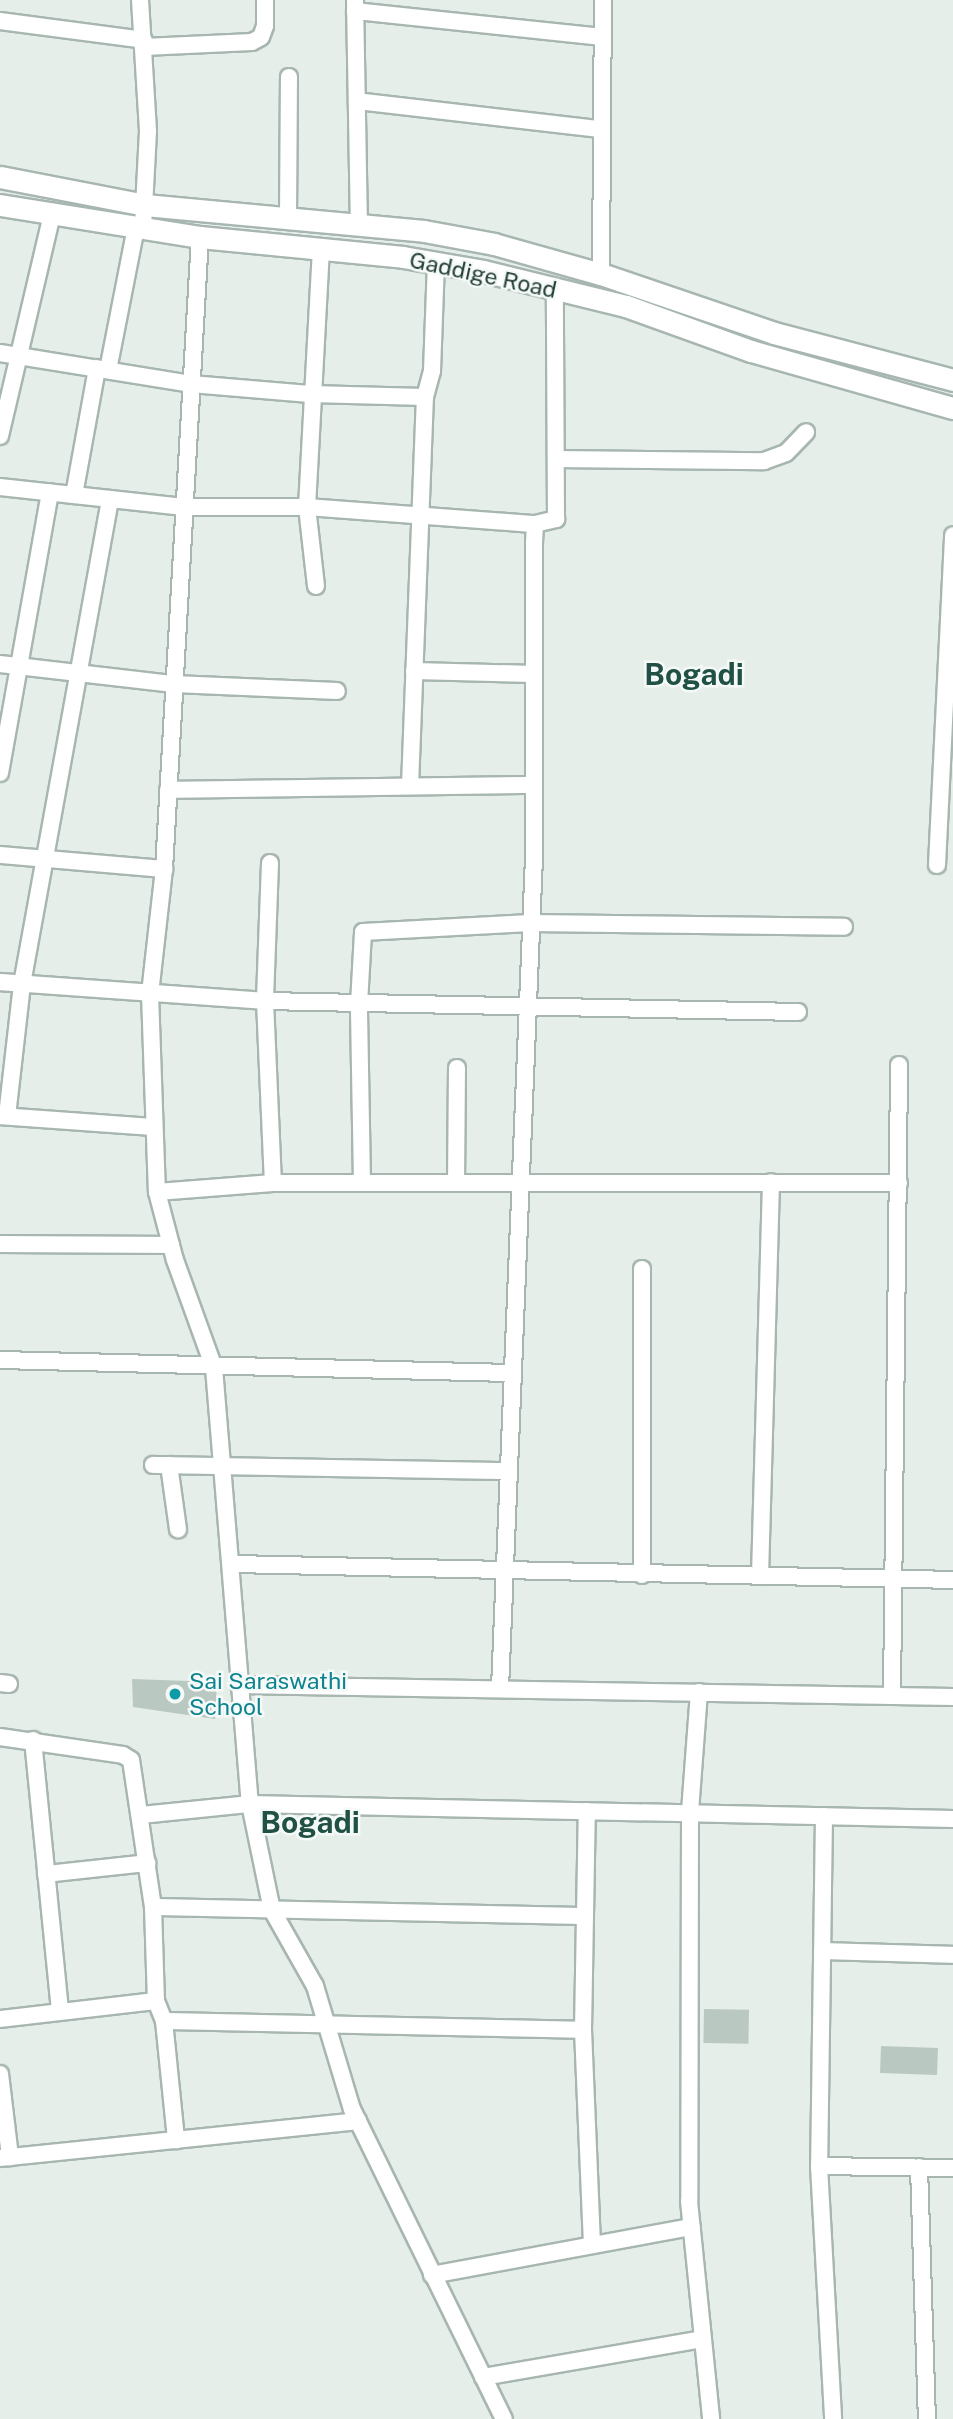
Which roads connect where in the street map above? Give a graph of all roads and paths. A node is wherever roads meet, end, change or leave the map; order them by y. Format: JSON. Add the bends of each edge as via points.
{"nodes":[{"id":1,"x":140,"y":0,"type":"edge"},
{"id":2,"x":265,"y":0,"type":"edge"},
{"id":3,"x":603,"y":0,"type":"edge"},
{"id":4,"x":355,"y":6,"type":"edge"},
{"id":5,"x":0,"y":21,"type":"edge"},
{"id":6,"x":602,"y":37,"type":"junction"},
{"id":7,"x":144,"y":44,"type":"junction"},
{"id":8,"x":289,"y":77,"type":"dead end"},
{"id":9,"x":357,"y":100,"type":"junction"},
{"id":10,"x":600,"y":129,"type":"junction"},
{"id":11,"x":0,"y":177,"type":"edge"},
{"id":12,"x":0,"y":205,"type":"edge"},
{"id":13,"x":145,"y":205,"type":"junction"},
{"id":14,"x":52,"y":215,"type":"junction"},
{"id":15,"x":288,"y":218,"type":"junction"},
{"id":16,"x":359,"y":225,"type":"junction"},
{"id":17,"x":139,"y":228,"type":"junction"},
{"id":18,"x":200,"y":237,"type":"junction"},
{"id":19,"x":320,"y":247,"type":"junction"},
{"id":20,"x":436,"y":262,"type":"junction"},
{"id":21,"x":601,"y":274,"type":"junction"},
{"id":22,"x":555,"y":290,"type":"junction"},
{"id":23,"x":0,"y":354,"type":"edge"},
{"id":24,"x":19,"y":358,"type":"junction"},
{"id":25,"x":103,"y":369,"type":"junction"},
{"id":26,"x":953,"y":380,"type":"edge"},
{"id":27,"x":191,"y":384,"type":"junction"},
{"id":28,"x":310,"y":394,"type":"junction"},
{"id":29,"x":425,"y":397,"type":"junction"},
{"id":30,"x":953,"y":408,"type":"edge"},
{"id":31,"x":806,"y":432,"type":"dead end"},
{"id":32,"x":0,"y":436,"type":"edge"},
{"id":33,"x":556,"y":459,"type":"junction"},
{"id":34,"x":0,"y":487,"type":"edge"},
{"id":35,"x":50,"y":492,"type":"junction"},
{"id":36,"x":74,"y":495,"type":"junction"},
{"id":37,"x":110,"y":499,"type":"junction"},
{"id":38,"x":184,"y":508,"type":"junction"},
{"id":39,"x":307,"y":508,"type":"junction"},
{"id":40,"x":420,"y":517,"type":"junction"},
{"id":41,"x":535,"y":524,"type":"junction"},
{"id":42,"x":953,"y":535,"type":"edge"},
{"id":43,"x":316,"y":586,"type":"dead end"},
{"id":44,"x":951,"y":597,"type":"edge"},
{"id":45,"x":0,"y":664,"type":"edge"},
{"id":46,"x":18,"y":667,"type":"junction"},
{"id":47,"x":414,"y":671,"type":"junction"},
{"id":48,"x":81,"y":674,"type":"junction"},
{"id":49,"x":534,"y":674,"type":"junction"},
{"id":50,"x":174,"y":684,"type":"junction"},
{"id":51,"x":949,"y":688,"type":"edge"},
{"id":52,"x":337,"y":691,"type":"dead end"},
{"id":53,"x":0,"y":772,"type":"edge"},
{"id":54,"x":533,"y":785,"type":"junction"},
{"id":55,"x":410,"y":786,"type":"junction"},
{"id":56,"x":168,"y":790,"type":"junction"},
{"id":57,"x":947,"y":790,"type":"edge"},
{"id":58,"x":0,"y":855,"type":"edge"},
{"id":59,"x":43,"y":860,"type":"junction"},
{"id":60,"x":270,"y":863,"type":"dead end"},
{"id":61,"x":937,"y":865,"type":"dead end"},
{"id":62,"x":164,"y":869,"type":"junction"},
{"id":63,"x":530,"y":923,"type":"junction"},
{"id":64,"x":845,"y":928,"type":"dead end"},
{"id":65,"x":0,"y":982,"type":"edge"},
{"id":66,"x":22,"y":984,"type":"junction"},
{"id":67,"x":150,"y":993,"type":"junction"},
{"id":68,"x":265,"y":1001,"type":"junction"},
{"id":69,"x":359,"y":1004,"type":"junction"},
{"id":70,"x":526,"y":1009,"type":"junction"},
{"id":71,"x":798,"y":1012,"type":"dead end"},
{"id":72,"x":899,"y":1065,"type":"dead end"},
{"id":73,"x":457,"y":1068,"type":"dead end"},
{"id":74,"x":3,"y":1116,"type":"edge"},
{"id":75,"x":152,"y":1126,"type":"junction"},
{"id":76,"x":273,"y":1182,"type":"junction"},
{"id":77,"x":771,"y":1182,"type":"junction"},
{"id":78,"x":362,"y":1183,"type":"junction"},
{"id":79,"x":456,"y":1183,"type":"junction"},
{"id":80,"x":517,"y":1183,"type":"junction"},
{"id":81,"x":900,"y":1183,"type":"junction"},
{"id":82,"x":157,"y":1192,"type":"junction"},
{"id":83,"x":0,"y":1244,"type":"edge"},
{"id":84,"x":171,"y":1245,"type":"junction"},
{"id":85,"x":642,"y":1269,"type":"dead end"},
{"id":86,"x":0,"y":1360,"type":"edge"},
{"id":87,"x":214,"y":1368,"type":"junction"},
{"id":88,"x":510,"y":1373,"type":"junction"},
{"id":89,"x":224,"y":1464,"type":"junction"},
{"id":90,"x":506,"y":1471,"type":"junction"},
{"id":91,"x":178,"y":1529,"type":"dead end"},
{"id":92,"x":233,"y":1564,"type":"junction"},
{"id":93,"x":502,"y":1572,"type":"junction"},
{"id":94,"x":642,"y":1574,"type":"junction"},
{"id":95,"x":760,"y":1576,"type":"junction"},
{"id":96,"x":895,"y":1580,"type":"junction"},
{"id":97,"x":953,"y":1580,"type":"edge"},
{"id":98,"x":239,"y":1685,"type":"junction"},
{"id":99,"x":500,"y":1689,"type":"junction"},
{"id":100,"x":699,"y":1692,"type":"junction"},
{"id":101,"x":892,"y":1696,"type":"junction"},
{"id":102,"x":953,"y":1697,"type":"edge"},
{"id":103,"x":0,"y":1737,"type":"edge"},
{"id":104,"x":33,"y":1740,"type":"junction"},
{"id":105,"x":250,"y":1804,"type":"junction"},
{"id":106,"x":587,"y":1811,"type":"junction"},
{"id":107,"x":690,"y":1813,"type":"junction"},
{"id":108,"x":141,"y":1815,"type":"junction"},
{"id":109,"x":824,"y":1816,"type":"junction"},
{"id":110,"x":953,"y":1819,"type":"edge"},
{"id":111,"x":148,"y":1863,"type":"junction"},
{"id":112,"x":46,"y":1874,"type":"junction"},
{"id":113,"x":153,"y":1907,"type":"junction"},
{"id":114,"x":272,"y":1910,"type":"junction"},
{"id":115,"x":585,"y":1916,"type":"junction"},
{"id":116,"x":822,"y":1951,"type":"junction"},
{"id":117,"x":953,"y":1955,"type":"edge"},
{"id":118,"x":156,"y":2001,"type":"junction"},
{"id":119,"x":60,"y":2011,"type":"junction"},
{"id":120,"x":0,"y":2019,"type":"edge"},
{"id":121,"x":164,"y":2021,"type":"junction"},
{"id":122,"x":328,"y":2026,"type":"junction"},
{"id":123,"x":583,"y":2030,"type":"junction"},
{"id":124,"x":0,"y":2074,"type":"edge"},
{"id":125,"x":358,"y":2121,"type":"junction"},
{"id":126,"x":176,"y":2140,"type":"junction"},
{"id":127,"x":5,"y":2158,"type":"edge"},
{"id":128,"x":819,"y":2166,"type":"junction"},
{"id":129,"x":919,"y":2167,"type":"junction"},
{"id":130,"x":953,"y":2168,"type":"edge"},
{"id":131,"x":692,"y":2227,"type":"junction"},
{"id":132,"x":592,"y":2245,"type":"junction"},
{"id":133,"x":432,"y":2275,"type":"junction"},
{"id":134,"x":703,"y":2339,"type":"junction"},
{"id":135,"x":483,"y":2377,"type":"junction"},
{"id":136,"x":504,"y":2419,"type":"edge"},
{"id":137,"x":711,"y":2419,"type":"edge"},
{"id":138,"x":833,"y":2419,"type":"edge"},
{"id":139,"x":927,"y":2419,"type":"edge"}],
"edges":[{"from":1,"to":7,"type":"street"},
{"from":2,"to":7,"type":"street","via":[[265,26],[261,37],[252,42]]},
{"from":3,"to":6,"type":"street"},
{"from":4,"to":6,"type":"street"},
{"from":4,"to":9,"type":"street"},
{"from":5,"to":7,"type":"street"},
{"from":6,"to":10,"type":"street"},
{"from":7,"to":13,"type":"street"},
{"from":8,"to":15,"type":"street"},
{"from":9,"to":10,"type":"street"},
{"from":9,"to":16,"type":"street"},
{"from":10,"to":21,"type":"street"},
{"from":11,"to":13,"type":"main road","name":"Gaddige Road"},
{"from":12,"to":14,"type":"main road","name":"Gaddige Road"},
{"from":13,"to":15,"type":"main road","name":"Gaddige Road"},
{"from":13,"to":17,"type":"street"},
{"from":14,"to":17,"type":"main road","name":"Gaddige Road"},
{"from":14,"to":24,"type":"street"},
{"from":15,"to":16,"type":"main road","name":"Gaddige Road"},
{"from":16,"to":21,"type":"main road","name":"Gaddige Road","via":[[494,244]]},
{"from":17,"to":18,"type":"main road","name":"Gaddige Road"},
{"from":17,"to":25,"type":"street"},
{"from":18,"to":19,"type":"main road","name":"Gaddige Road"},
{"from":18,"to":27,"type":"street"},
{"from":19,"to":20,"type":"main road","name":"Gaddige Road"},
{"from":19,"to":28,"type":"street"},
{"from":20,"to":22,"type":"main road","name":"Gaddige Road"},
{"from":20,"to":29,"type":"street","via":[[432,371]]},
{"from":21,"to":26,"type":"main road","name":"Gaddige Road","via":[[774,333]]},
{"from":22,"to":30,"type":"main road","name":"Gaddige Road","via":[[626,306],[751,351]]},
{"from":22,"to":33,"type":"street"},
{"from":23,"to":24,"type":"street"},
{"from":24,"to":25,"type":"street"},
{"from":24,"to":32,"type":"street"},
{"from":25,"to":27,"type":"street"},
{"from":25,"to":36,"type":"street"},
{"from":27,"to":28,"type":"street"},
{"from":27,"to":38,"type":"street"},
{"from":28,"to":29,"type":"street"},
{"from":28,"to":39,"type":"street"},
{"from":29,"to":40,"type":"street"},
{"from":31,"to":33,"type":"street","via":[[786,453],[764,461]]},
{"from":33,"to":41,"type":"street","via":[[556,519]]},
{"from":34,"to":35,"type":"street"},
{"from":35,"to":36,"type":"street"},
{"from":35,"to":46,"type":"street"},
{"from":36,"to":37,"type":"street"},
{"from":37,"to":38,"type":"street"},
{"from":37,"to":48,"type":"street"},
{"from":38,"to":39,"type":"street"},
{"from":38,"to":50,"type":"street"},
{"from":39,"to":40,"type":"street"},
{"from":39,"to":43,"type":"street"},
{"from":40,"to":41,"type":"street"},
{"from":40,"to":47,"type":"street"},
{"from":41,"to":49,"type":"street"},
{"from":42,"to":44,"type":"street"},
{"from":44,"to":51,"type":"street"},
{"from":45,"to":46,"type":"street"},
{"from":46,"to":48,"type":"street"},
{"from":46,"to":53,"type":"street"},
{"from":47,"to":49,"type":"street"},
{"from":47,"to":55,"type":"street"},
{"from":48,"to":50,"type":"street"},
{"from":48,"to":59,"type":"street"},
{"from":49,"to":54,"type":"street"},
{"from":50,"to":52,"type":"street"},
{"from":50,"to":56,"type":"street"},
{"from":51,"to":57,"type":"street"},
{"from":54,"to":55,"type":"street"},
{"from":54,"to":63,"type":"street"},
{"from":55,"to":56,"type":"street"},
{"from":56,"to":62,"type":"street"},
{"from":57,"to":61,"type":"street"},
{"from":58,"to":59,"type":"street"},
{"from":59,"to":62,"type":"street"},
{"from":59,"to":66,"type":"street"},
{"from":60,"to":68,"type":"street"},
{"from":62,"to":67,"type":"street"},
{"from":63,"to":64,"type":"street"},
{"from":63,"to":69,"type":"street","via":[[363,932]]},
{"from":63,"to":70,"type":"street"},
{"from":65,"to":66,"type":"street"},
{"from":66,"to":67,"type":"street"},
{"from":66,"to":74,"type":"street"},
{"from":67,"to":68,"type":"street"},
{"from":67,"to":75,"type":"street"},
{"from":68,"to":69,"type":"street"},
{"from":68,"to":76,"type":"street"},
{"from":69,"to":70,"type":"street"},
{"from":69,"to":78,"type":"street"},
{"from":70,"to":71,"type":"street"},
{"from":70,"to":80,"type":"street"},
{"from":72,"to":81,"type":"street"},
{"from":73,"to":79,"type":"street"},
{"from":74,"to":75,"type":"street"},
{"from":75,"to":82,"type":"street"},
{"from":76,"to":78,"type":"street"},
{"from":76,"to":82,"type":"street"},
{"from":77,"to":80,"type":"street"},
{"from":77,"to":81,"type":"street"},
{"from":77,"to":95,"type":"street"},
{"from":78,"to":79,"type":"street"},
{"from":79,"to":80,"type":"street"},
{"from":80,"to":88,"type":"street"},
{"from":81,"to":96,"type":"street"},
{"from":82,"to":84,"type":"street"},
{"from":83,"to":84,"type":"street"},
{"from":84,"to":87,"type":"street"},
{"from":85,"to":94,"type":"street"},
{"from":86,"to":87,"type":"street"},
{"from":87,"to":88,"type":"street"},
{"from":87,"to":89,"type":"street"},
{"from":88,"to":90,"type":"street"},
{"from":89,"to":90,"type":"street"},
{"from":89,"to":91,"type":"street","via":[[161,1465]]},
{"from":89,"to":92,"type":"street"},
{"from":90,"to":93,"type":"street"},
{"from":92,"to":93,"type":"street"},
{"from":92,"to":98,"type":"street"},
{"from":93,"to":94,"type":"street"},
{"from":93,"to":99,"type":"street"},
{"from":94,"to":95,"type":"street"},
{"from":95,"to":96,"type":"street"},
{"from":96,"to":97,"type":"street"},
{"from":96,"to":101,"type":"street"},
{"from":98,"to":99,"type":"street"},
{"from":98,"to":105,"type":"street"},
{"from":99,"to":100,"type":"street"},
{"from":100,"to":101,"type":"street"},
{"from":100,"to":107,"type":"street"},
{"from":101,"to":102,"type":"street"},
{"from":103,"to":104,"type":"street"},
{"from":104,"to":108,"type":"street","via":[[123,1755],[136,1771]]},
{"from":104,"to":112,"type":"street"},
{"from":105,"to":106,"type":"street"},
{"from":105,"to":108,"type":"street"},
{"from":105,"to":114,"type":"street"},
{"from":106,"to":107,"type":"street"},
{"from":106,"to":115,"type":"street"},
{"from":107,"to":109,"type":"street"},
{"from":107,"to":131,"type":"street"},
{"from":108,"to":111,"type":"street"},
{"from":109,"to":110,"type":"street"},
{"from":109,"to":116,"type":"street"},
{"from":111,"to":112,"type":"street"},
{"from":111,"to":113,"type":"street"},
{"from":112,"to":119,"type":"street"},
{"from":113,"to":114,"type":"street"},
{"from":113,"to":118,"type":"street"},
{"from":114,"to":115,"type":"street"},
{"from":114,"to":122,"type":"street","via":[[315,1986]]},
{"from":115,"to":123,"type":"street"},
{"from":116,"to":117,"type":"street"},
{"from":116,"to":128,"type":"street"},
{"from":118,"to":119,"type":"street"},
{"from":118,"to":121,"type":"street"},
{"from":119,"to":120,"type":"street"},
{"from":121,"to":122,"type":"street"},
{"from":121,"to":126,"type":"street"},
{"from":122,"to":123,"type":"street"},
{"from":122,"to":125,"type":"street"},
{"from":123,"to":132,"type":"street"},
{"from":124,"to":127,"type":"street"},
{"from":125,"to":126,"type":"street"},
{"from":125,"to":133,"type":"street"},
{"from":126,"to":127,"type":"street"},
{"from":128,"to":129,"type":"street"},
{"from":128,"to":138,"type":"street"},
{"from":129,"to":130,"type":"street"},
{"from":129,"to":139,"type":"street"},
{"from":131,"to":132,"type":"street"},
{"from":131,"to":134,"type":"street"},
{"from":132,"to":133,"type":"street"},
{"from":133,"to":135,"type":"street"},
{"from":134,"to":135,"type":"street"},
{"from":134,"to":137,"type":"street"},
{"from":135,"to":136,"type":"street"}]}
